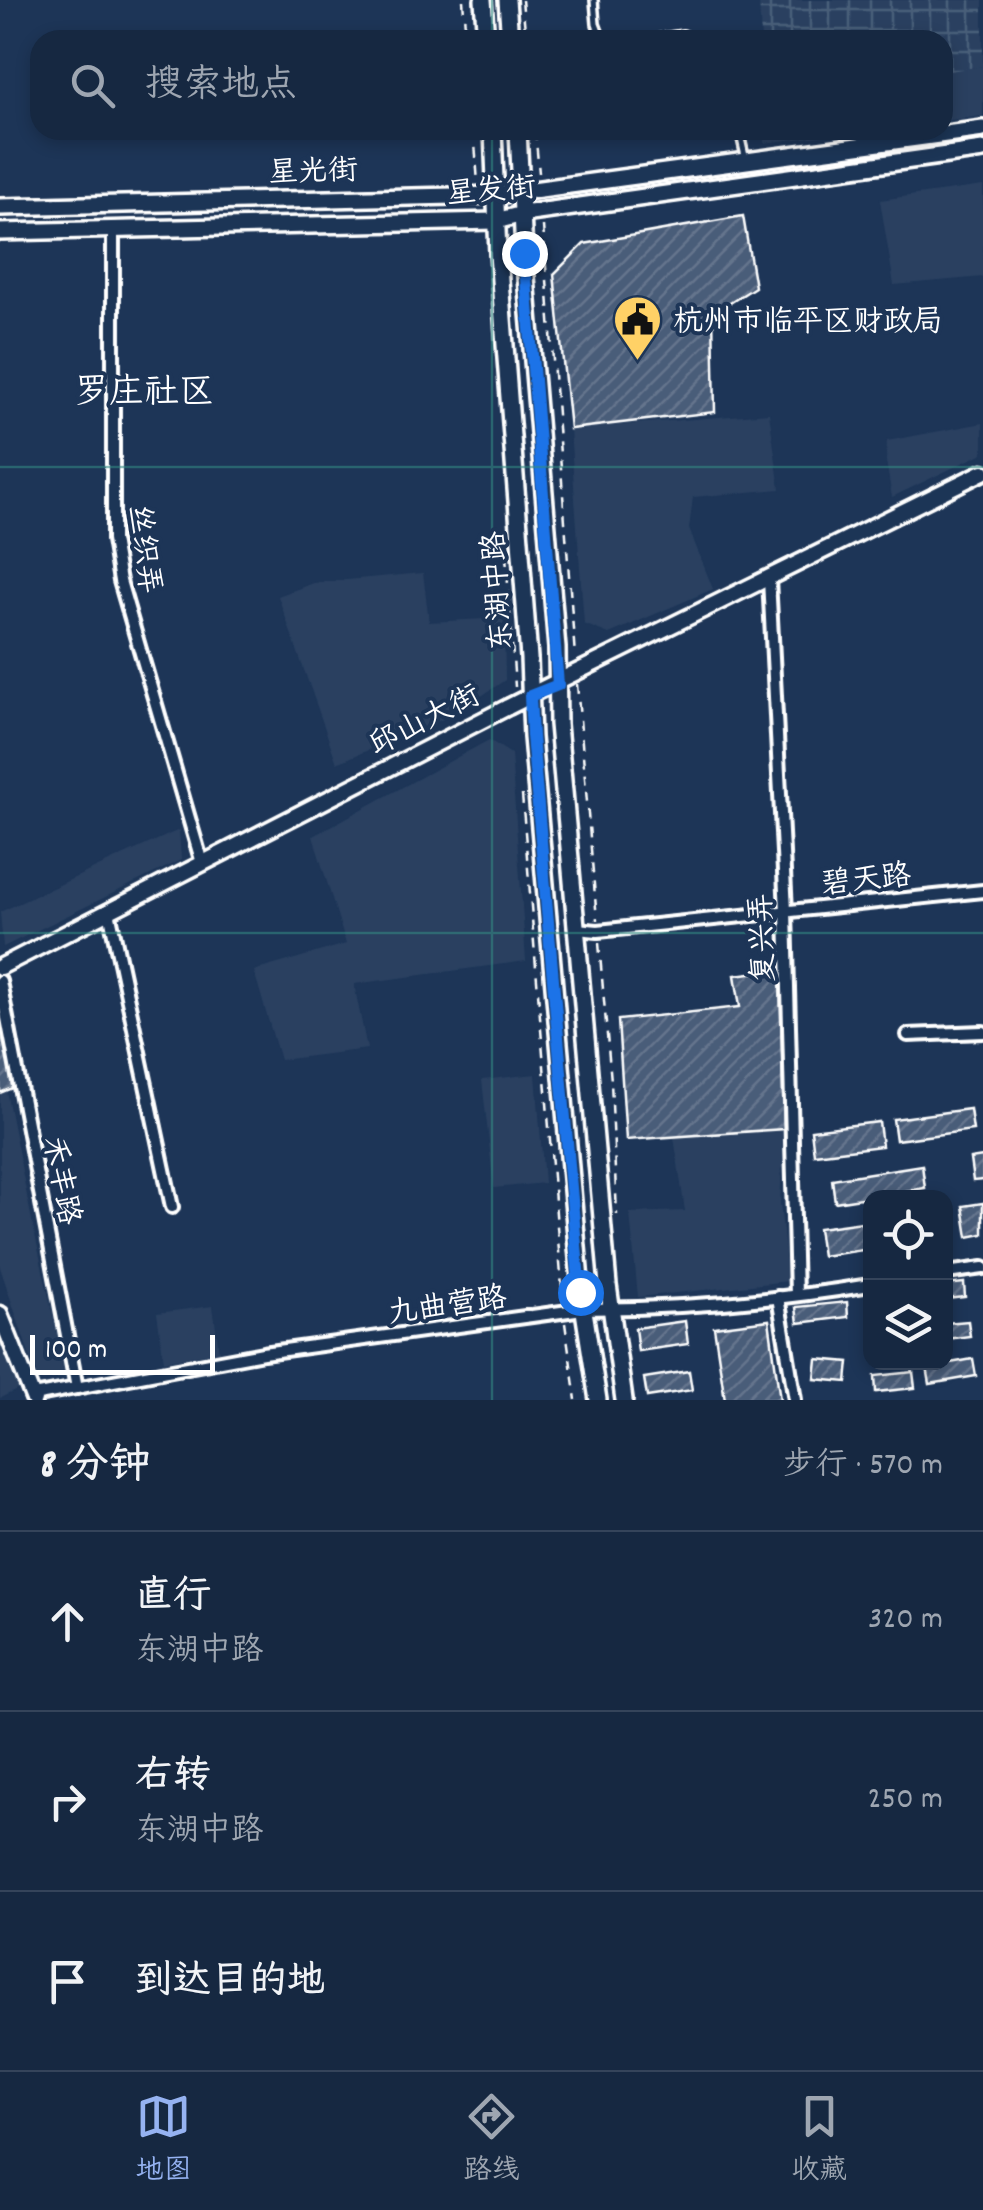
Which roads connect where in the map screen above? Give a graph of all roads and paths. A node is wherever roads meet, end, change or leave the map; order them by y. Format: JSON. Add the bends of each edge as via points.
{"nodes":[{"id":1,"x":463,"y":0,"type":"edge"},
{"id":2,"x":483,"y":0,"type":"edge"},
{"id":3,"x":507,"y":0,"type":"edge"},
{"id":4,"x":522,"y":0,"type":"edge"},
{"id":5,"x":594,"y":0,"type":"edge"},
{"id":6,"x":465,"y":30,"type":"edge"},
{"id":7,"x":485,"y":30,"type":"edge"},
{"id":8,"x":509,"y":30,"type":"edge"},
{"id":9,"x":525,"y":30,"type":"edge"},
{"id":10,"x":599,"y":30,"type":"edge"},
{"id":11,"x":983,"y":129,"type":"edge"},
{"id":12,"x":953,"y":133,"type":"edge"},
{"id":13,"x":494,"y":140,"type":"edge"},
{"id":14,"x":519,"y":140,"type":"edge"},
{"id":15,"x":537,"y":140,"type":"edge"},
{"id":16,"x":741,"y":140,"type":"edge"},
{"id":17,"x":899,"y":140,"type":"edge"},
{"id":18,"x":983,"y":150,"type":"edge"},
{"id":19,"x":746,"y":160,"type":"junction"},
{"id":20,"x":540,"y":189,"type":"junction"},
{"id":21,"x":523,"y":192,"type":"junction"},
{"id":22,"x":496,"y":195,"type":"junction"},
{"id":23,"x":0,"y":207,"type":"edge"},
{"id":24,"x":542,"y":212,"type":"junction"},
{"id":25,"x":523,"y":214,"type":"junction"},
{"id":26,"x":496,"y":220,"type":"junction"},
{"id":27,"x":114,"y":230,"type":"junction"},
{"id":28,"x":0,"y":232,"type":"edge"},
{"id":29,"x":983,"y":472,"type":"edge"},
{"id":30,"x":769,"y":579,"type":"junction"},
{"id":31,"x":576,"y":675,"type":"junction"},
{"id":32,"x":558,"y":685,"type":"junction"},
{"id":33,"x":527,"y":697,"type":"junction"},
{"id":34,"x":202,"y":863,"type":"junction"},
{"id":35,"x":983,"y":891,"type":"edge"},
{"id":36,"x":110,"y":911,"type":"junction"},
{"id":37,"x":786,"y":911,"type":"junction"},
{"id":38,"x":576,"y":929,"type":"junction"},
{"id":39,"x":598,"y":931,"type":"junction"},
{"id":40,"x":0,"y":967,"type":"edge"},
{"id":41,"x":0,"y":980,"type":"edge"},
{"id":42,"x":983,"y":1032,"type":"edge"},
{"id":43,"x":908,"y":1036,"type":"dead end"},
{"id":44,"x":172,"y":1207,"type":"dead end"},
{"id":45,"x":617,"y":1214,"type":"dead end"},
{"id":46,"x":983,"y":1268,"type":"edge"},
{"id":47,"x":953,"y":1273,"type":"edge"},
{"id":48,"x":863,"y":1286,"type":"edge"},
{"id":49,"x":796,"y":1296,"type":"junction"},
{"id":50,"x":778,"y":1297,"type":"junction"},
{"id":51,"x":583,"y":1309,"type":"junction"},
{"id":52,"x":611,"y":1309,"type":"junction"},
{"id":53,"x":0,"y":1314,"type":"edge"},
{"id":54,"x":77,"y":1388,"type":"junction"},
{"id":55,"x":34,"y":1398,"type":"edge"},
{"id":56,"x":598,"y":1400,"type":"edge"},
{"id":57,"x":624,"y":1400,"type":"edge"},
{"id":58,"x":795,"y":1400,"type":"edge"}],
"edges":[{"from":1,"to":6,"type":"path"},
{"from":2,"to":7,"type":"main road"},
{"from":3,"to":8,"type":"main road"},
{"from":4,"to":9,"type":"path"},
{"from":5,"to":10,"type":"lane"},
{"from":11,"to":12,"type":"main road","name":"星光街"},
{"from":13,"to":22,"type":"main road","name":"东湖中路"},
{"from":14,"to":21,"type":"main road","name":"东湖中路"},
{"from":15,"to":20,"type":"path"},
{"from":16,"to":19,"type":"lane"},
{"from":17,"to":19,"type":"main road","name":"星光街"},
{"from":18,"to":24,"type":"main road","name":"星发街"},
{"from":19,"to":20,"type":"main road","name":"星光街"},
{"from":20,"to":21,"type":"main road","name":"星光街"},
{"from":21,"to":22,"type":"main road","name":"星光街"},
{"from":21,"to":25,"type":"main road","name":"东湖中路"},
{"from":22,"to":23,"type":"main road","name":"星光街"},
{"from":22,"to":26,"type":"main road","name":"东湖中路"},
{"from":24,"to":25,"type":"main road","name":"星发街"},
{"from":24,"to":31,"type":"path"},
{"from":25,"to":26,"type":"main road","name":"星发街"},
{"from":25,"to":32,"type":"main road","name":"东湖中路"},
{"from":26,"to":27,"type":"main road","name":"星发街"},
{"from":26,"to":33,"type":"main road","name":"东湖中路"},
{"from":27,"to":28,"type":"main road","name":"星发街"},
{"from":27,"to":34,"type":"street","name":"丝织弄","via":[[114,540]]},
{"from":29,"to":30,"type":"main road","name":"邱山大街"},
{"from":30,"to":31,"type":"main road","name":"邱山大街"},
{"from":30,"to":37,"type":"street","name":"复兴弄"},
{"from":31,"to":32,"type":"main road","name":"邱山大街"},
{"from":31,"to":39,"type":"path"},
{"from":32,"to":33,"type":"main road","name":"邱山大街"},
{"from":32,"to":38,"type":"main road","name":"东湖中路"},
{"from":33,"to":34,"type":"main road","name":"邱山大街","bridge":true},
{"from":33,"to":51,"type":"main road","name":"东湖中路"},
{"from":34,"to":36,"type":"main road","name":"邱山大街"},
{"from":35,"to":37,"type":"street","name":"碧天路"},
{"from":36,"to":40,"type":"main road","name":"邱山大街"},
{"from":36,"to":44,"type":"street"},
{"from":37,"to":39,"type":"street","name":"碧天路"},
{"from":37,"to":49,"type":"street","name":"复兴弄"},
{"from":38,"to":39,"type":"street","name":"碧天路"},
{"from":38,"to":52,"type":"main road","name":"东湖中路"},
{"from":39,"to":45,"type":"path"},
{"from":41,"to":54,"type":"street","name":"禾丰路"},
{"from":42,"to":43,"type":"street"},
{"from":46,"to":47,"type":"street"},
{"from":48,"to":49,"type":"street","name":"九曲营路"},
{"from":49,"to":50,"type":"street","name":"九曲营路"},
{"from":50,"to":52,"type":"street","name":"九曲营路"},
{"from":50,"to":58,"type":"street"},
{"from":51,"to":52,"type":"street","name":"九曲营路"},
{"from":51,"to":54,"type":"street","name":"九曲营路","via":[[262,1354]]},
{"from":51,"to":56,"type":"main road","name":"东湖中路"},
{"from":52,"to":57,"type":"main road","name":"东湖中路"},
{"from":53,"to":55,"type":"main road"},
{"from":54,"to":55,"type":"street","name":"九曲营路"}]}
